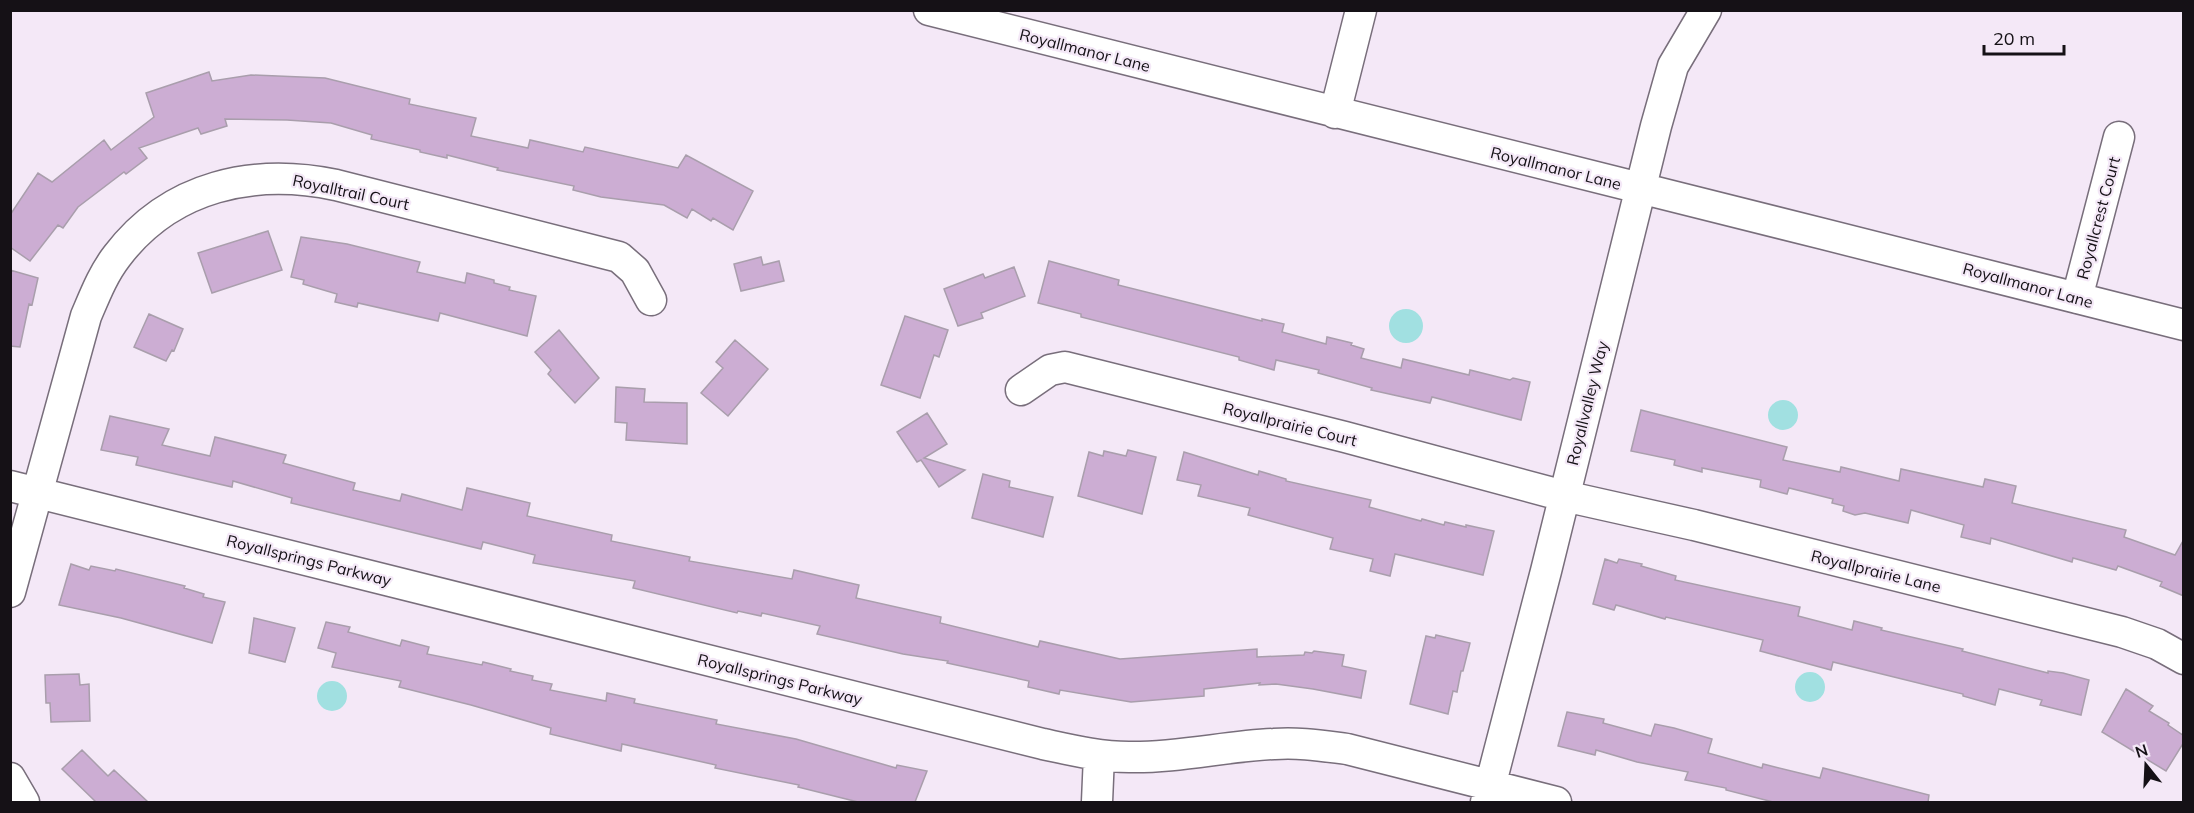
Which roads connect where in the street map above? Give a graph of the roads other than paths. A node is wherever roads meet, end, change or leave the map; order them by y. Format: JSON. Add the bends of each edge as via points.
{"nodes":[{"id":1,"x":929,"y":10,"type":"edge"},
{"id":2,"x":1361,"y":10,"type":"edge"},
{"id":3,"x":1706,"y":10,"type":"edge"},
{"id":4,"x":1335,"y":113,"type":"junction"},
{"id":5,"x":2119,"y":137,"type":"dead end"},
{"id":6,"x":1640,"y":189,"type":"junction"},
{"id":7,"x":2077,"y":298,"type":"junction"},
{"id":8,"x":651,"y":300,"type":"dead end"},
{"id":9,"x":2184,"y":325,"type":"edge"},
{"id":10,"x":1021,"y":390,"type":"dead end"},
{"id":11,"x":23,"y":489,"type":"edge"},
{"id":12,"x":1563,"y":495,"type":"junction"},
{"id":13,"x":10,"y":592,"type":"edge"},
{"id":14,"x":2184,"y":659,"type":"edge"},
{"id":15,"x":1099,"y":755,"type":"junction"},
{"id":16,"x":1488,"y":795,"type":"edge"},
{"id":17,"x":1097,"y":802,"type":"edge"},
{"id":18,"x":1556,"y":802,"type":"edge"}],
"edges":[{"from":1,"to":4,"type":"street","name":"Royallmanor Lane"},
{"from":2,"to":4,"type":"street"},
{"from":3,"to":6,"type":"street","name":"Royallvalley Way","via":[[1673,66]]},
{"from":4,"to":6,"type":"street","name":"Royallmanor Lane"},
{"from":5,"to":7,"type":"street","name":"Royallcrest Court"},
{"from":6,"to":7,"type":"street","name":"Royallmanor Lane"},
{"from":6,"to":12,"type":"street","name":"Royallvalley Way"},
{"from":7,"to":9,"type":"street","name":"Royallmanor Lane"},
{"from":8,"to":11,"type":"street","name":"Royalltrail Court","via":[[635,272],[619,257],[608,254],[316,181],[255,179],[215,188],[160,215],[129,242],[104,275]]},
{"from":10,"to":12,"type":"street","name":"Royallprairie Court","via":[[1050,370],[1065,367]]},
{"from":11,"to":13,"type":"street","name":"Royalltrail Court"},
{"from":11,"to":15,"type":"street","name":"Royallsprings Parkway","via":[[972,728]]},
{"from":12,"to":14,"type":"street","name":"Royallprairie Lane","via":[[2122,632]]},
{"from":12,"to":16,"type":"street","name":"Royallvalley Way"},
{"from":15,"to":16,"type":"street","name":"Royallsprings Parkway","via":[[1158,756],[1276,743],[1313,745],[1347,749]]},
{"from":15,"to":17,"type":"street"},
{"from":16,"to":18,"type":"street","name":"Royallsprings Parkway"}]}
